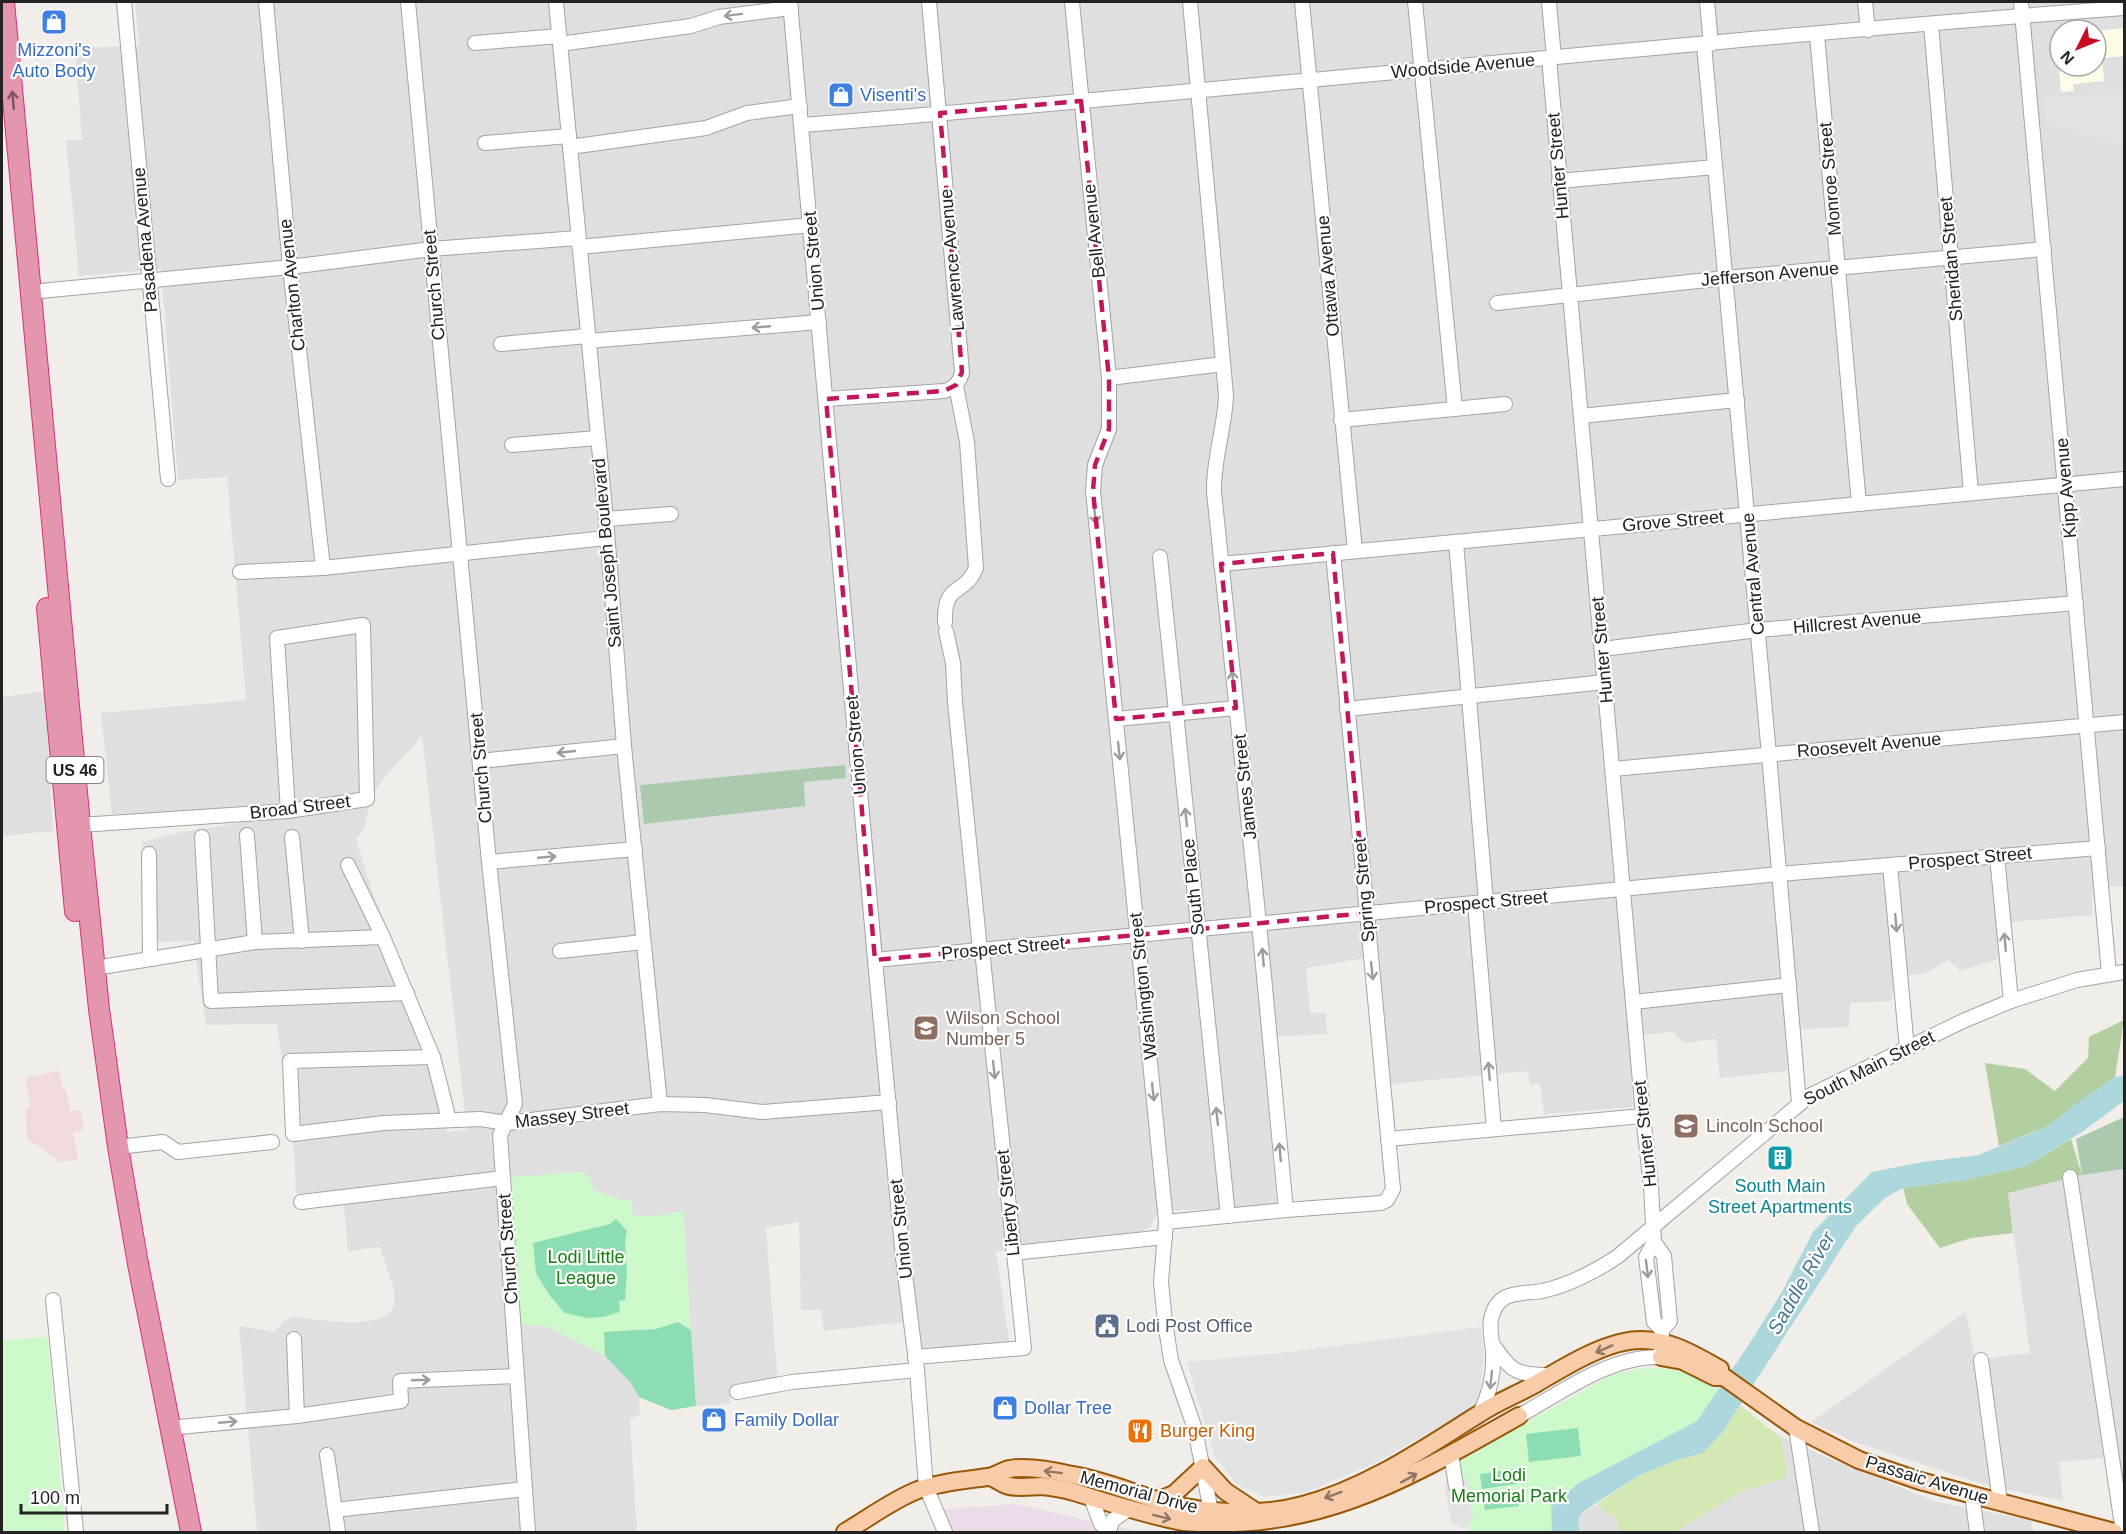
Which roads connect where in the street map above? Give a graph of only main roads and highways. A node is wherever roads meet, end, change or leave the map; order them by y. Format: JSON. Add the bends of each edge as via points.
{"nodes":[{"id":1,"x":4,"y":2,"type":"edge"},
{"id":2,"x":2,"y":119,"type":"edge"},
{"id":3,"x":1661,"y":1343,"type":"joint"},
{"id":4,"x":1520,"y":1416,"type":"road end"},
{"id":5,"x":990,"y":1477,"type":"junction"},
{"id":6,"x":1160,"y":1500,"type":"junction"},
{"id":7,"x":1256,"y":1512,"type":"junction"},
{"id":8,"x":1213,"y":1523,"type":"edge"},
{"id":9,"x":2115,"y":1532,"type":"edge"},
{"id":10,"x":180,"y":1533,"type":"edge"},
{"id":11,"x":191,"y":1533,"type":"edge"},
{"id":12,"x":845,"y":1533,"type":"edge"}],
"edges":[{"from":11,"to":1,"type":"highway","number":"US 46","one_way":true,"via":[[118,1147],[95,968]]},
{"from":2,"to":10,"type":"highway","number":"US 46","via":[[86,1004],[122,1247]]},
{"from":3,"to":7,"type":"main road","name":"Memorial Drive","one_way":true,"via":[[1638,1340],[1616,1344],[1480,1413],[1346,1491],[1300,1506]]},
{"from":3,"to":9,"type":"main road","name":"Passaic Avenue","via":[[1683,1361],[1715,1377],[1722,1373],[1796,1428],[1889,1471]]},
{"from":8,"to":4,"type":"main road","name":"Memorial Drive","one_way":true,"via":[[1251,1528],[1276,1526],[1352,1507]]},
{"from":6,"to":5,"type":"main road","name":"Memorial Drive","one_way":true,"via":[[1047,1471],[1011,1469]]},
{"from":5,"to":8,"type":"main road","name":"Memorial Drive","one_way":true,"via":[[1008,1486],[1045,1486],[1183,1522]]},
{"from":5,"to":12,"type":"main road","name":"Memorial Drive","via":[[926,1487]]},
{"from":6,"to":7,"type":"main road","via":[[1179,1491],[1203,1467],[1225,1491]]},
{"from":6,"to":8,"type":"main road","name":"Memorial Drive","via":[[1186,1508]]},
{"from":7,"to":8,"type":"main road","name":"Memorial Drive"}]}
